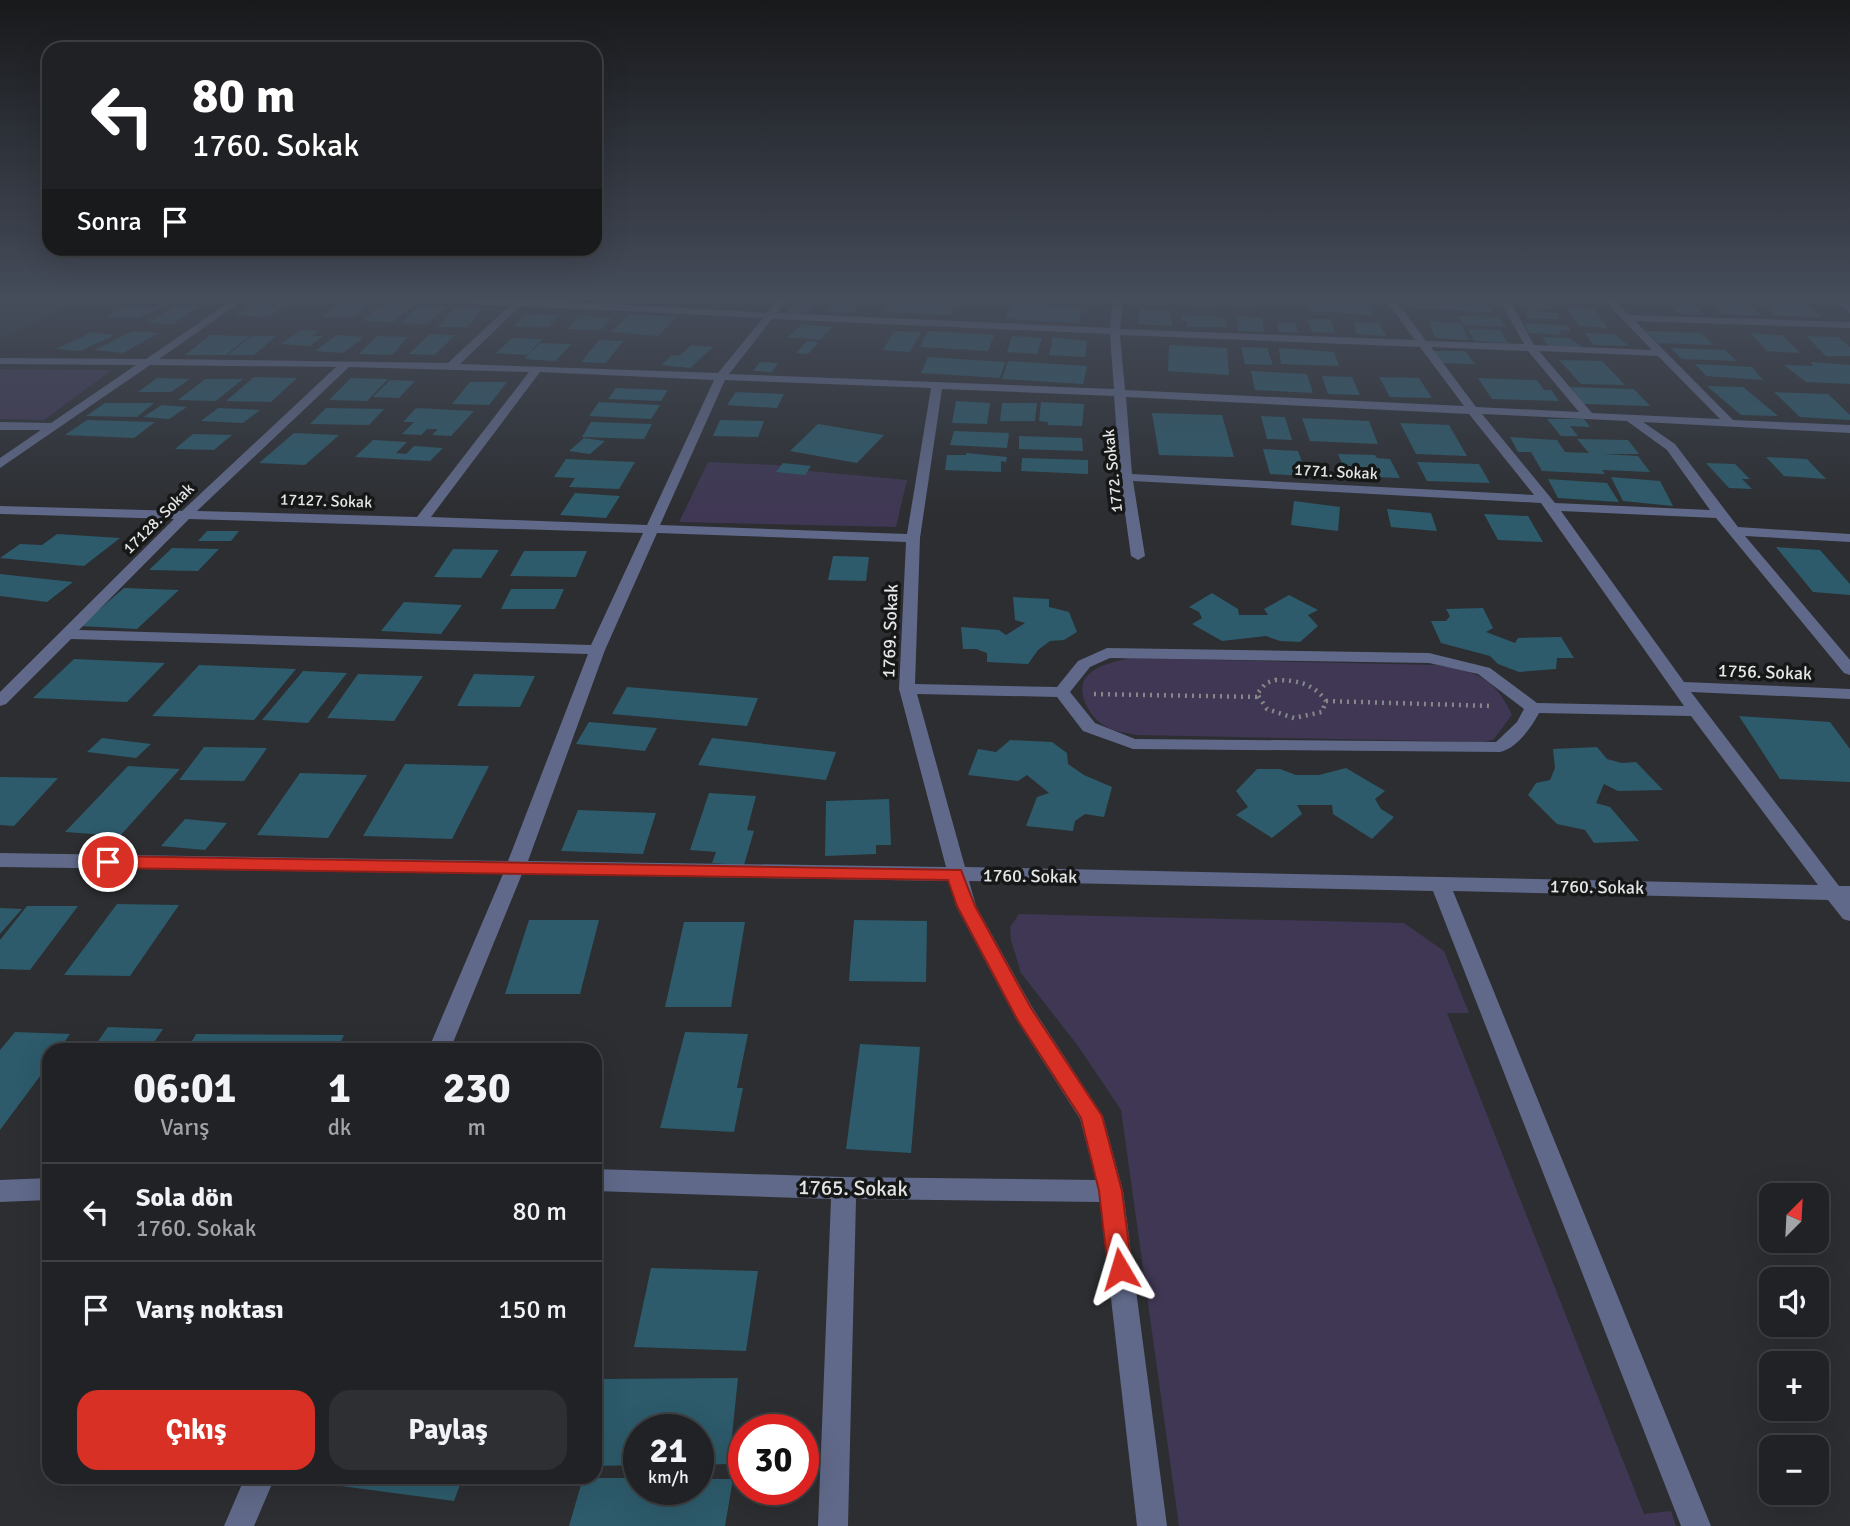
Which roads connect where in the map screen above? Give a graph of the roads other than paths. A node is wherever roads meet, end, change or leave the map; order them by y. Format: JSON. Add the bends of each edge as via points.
{"nodes":[{"id":1,"x":134,"y":370,"type":"edge"},
{"id":2,"x":339,"y":370,"type":"edge"},
{"id":3,"x":536,"y":370,"type":"edge"},
{"id":4,"x":565,"y":370,"type":"edge"},
{"id":5,"x":727,"y":370,"type":"edge"},
{"id":6,"x":1119,"y":370,"type":"edge"},
{"id":7,"x":1442,"y":370,"type":"edge"},
{"id":8,"x":1550,"y":370,"type":"edge"},
{"id":9,"x":1677,"y":370,"type":"edge"},
{"id":10,"x":721,"y":377,"type":"junction"},
{"id":11,"x":937,"y":385,"type":"junction"},
{"id":12,"x":1121,"y":393,"type":"junction"},
{"id":13,"x":1472,"y":410,"type":"junction"},
{"id":14,"x":1587,"y":414,"type":"junction"},
{"id":15,"x":1628,"y":417,"type":"junction"},
{"id":16,"x":1731,"y":424,"type":"junction"},
{"id":17,"x":0,"y":426,"type":"edge"},
{"id":18,"x":54,"y":427,"type":"junction"},
{"id":19,"x":1850,"y":429,"type":"edge"},
{"id":20,"x":0,"y":464,"type":"edge"},
{"id":21,"x":1126,"y":477,"type":"junction"},
{"id":22,"x":1548,"y":503,"type":"junction"},
{"id":23,"x":0,"y":510,"type":"edge"},
{"id":24,"x":186,"y":514,"type":"junction"},
{"id":25,"x":1720,"y":514,"type":"junction"},
{"id":26,"x":421,"y":521,"type":"junction"},
{"id":27,"x":652,"y":530,"type":"junction"},
{"id":28,"x":1737,"y":531,"type":"junction"},
{"id":29,"x":913,"y":538,"type":"junction"},
{"id":30,"x":1850,"y":538,"type":"edge"},
{"id":31,"x":1138,"y":556,"type":"dead end"},
{"id":32,"x":67,"y":634,"type":"junction"},
{"id":33,"x":597,"y":650,"type":"junction"},
{"id":34,"x":1850,"y":670,"type":"edge"},
{"id":35,"x":1678,"y":687,"type":"junction"},
{"id":36,"x":907,"y":689,"type":"junction"},
{"id":37,"x":1062,"y":692,"type":"junction"},
{"id":38,"x":1850,"y":694,"type":"edge"},
{"id":39,"x":0,"y":702,"type":"edge"},
{"id":40,"x":1532,"y":708,"type":"junction"},
{"id":41,"x":1696,"y":712,"type":"junction"},
{"id":42,"x":0,"y":860,"type":"edge"},
{"id":43,"x":515,"y":869,"type":"junction"},
{"id":44,"x":955,"y":874,"type":"junction"},
{"id":45,"x":1440,"y":884,"type":"junction"},
{"id":46,"x":1841,"y":893,"type":"edge"},
{"id":47,"x":1850,"y":914,"type":"edge"},
{"id":48,"x":442,"y":1043,"type":"edge"},
{"id":49,"x":602,"y":1180,"type":"edge"},
{"id":50,"x":844,"y":1188,"type":"junction"},
{"id":51,"x":42,"y":1189,"type":"edge"},
{"id":52,"x":0,"y":1191,"type":"edge"},
{"id":53,"x":1111,"y":1191,"type":"junction"},
{"id":54,"x":257,"y":1484,"type":"edge"},
{"id":55,"x":239,"y":1526,"type":"edge"},
{"id":56,"x":833,"y":1526,"type":"edge"},
{"id":57,"x":1152,"y":1526,"type":"edge"},
{"id":58,"x":1696,"y":1526,"type":"edge"}],
"edges":[{"from":1,"to":18,"type":"street"},
{"from":2,"to":24,"type":"street","name":"17128. Sokak"},
{"from":3,"to":26,"type":"street"},
{"from":4,"to":10,"type":"street"},
{"from":5,"to":10,"type":"street"},
{"from":6,"to":12,"type":"street","name":"1772. Sokak"},
{"from":7,"to":13,"type":"street"},
{"from":8,"to":14,"type":"street"},
{"from":9,"to":16,"type":"street"},
{"from":10,"to":11,"type":"street"},
{"from":10,"to":27,"type":"street"},
{"from":11,"to":12,"type":"street"},
{"from":11,"to":29,"type":"street","name":"1769. Sokak"},
{"from":12,"to":13,"type":"street"},
{"from":12,"to":21,"type":"street","name":"1772. Sokak"},
{"from":13,"to":14,"type":"street"},
{"from":13,"to":22,"type":"street"},
{"from":14,"to":15,"type":"street"},
{"from":15,"to":16,"type":"street"},
{"from":15,"to":25,"type":"street","via":[[1671,447]]},
{"from":16,"to":19,"type":"street"},
{"from":17,"to":18,"type":"street"},
{"from":18,"to":20,"type":"street"},
{"from":21,"to":22,"type":"street","name":"1771. Sokak"},
{"from":21,"to":31,"type":"street","name":"1772. Sokak"},
{"from":22,"to":25,"type":"street","name":"1771. Sokak"},
{"from":22,"to":35,"type":"street"},
{"from":23,"to":24,"type":"street","name":"17127. Sokak"},
{"from":24,"to":26,"type":"street","name":"17127. Sokak"},
{"from":24,"to":32,"type":"street","name":"17128. Sokak"},
{"from":25,"to":28,"type":"street"},
{"from":26,"to":27,"type":"street","name":"17127. Sokak"},
{"from":27,"to":29,"type":"street","name":"17127. Sokak"},
{"from":27,"to":33,"type":"street"},
{"from":28,"to":30,"type":"street"},
{"from":28,"to":34,"type":"street"},
{"from":29,"to":36,"type":"street","name":"1769. Sokak"},
{"from":32,"to":33,"type":"street"},
{"from":32,"to":39,"type":"street","name":"17128. Sokak"},
{"from":33,"to":43,"type":"street"},
{"from":35,"to":38,"type":"street","name":"1756. Sokak"},
{"from":35,"to":41,"type":"street"},
{"from":36,"to":37,"type":"street"},
{"from":36,"to":44,"type":"street","name":"1769. Sokak"},
{"from":37,"to":40,"type":"street","via":[[1084,664],[1107,653],[1429,658],[1484,671]]},
{"from":37,"to":40,"type":"street","via":[[1089,727],[1133,744],[1500,747],[1524,725]]},
{"from":40,"to":41,"type":"street"},
{"from":41,"to":46,"type":"street"},
{"from":42,"to":43,"type":"street","name":"1760. Sokak"},
{"from":43,"to":44,"type":"street","name":"1760. Sokak"},
{"from":43,"to":48,"type":"street"},
{"from":44,"to":45,"type":"street","name":"1760. Sokak"},
{"from":44,"to":53,"type":"street","name":"1769. Sokak","via":[[966,906],[1024,1013],[1091,1116]]},
{"from":45,"to":46,"type":"street","name":"1760. Sokak"},
{"from":45,"to":58,"type":"street"},
{"from":46,"to":47,"type":"street"},
{"from":49,"to":50,"type":"street","name":"1765. Sokak"},
{"from":50,"to":53,"type":"street","name":"1765. Sokak"},
{"from":50,"to":56,"type":"street"},
{"from":51,"to":52,"type":"street"},
{"from":53,"to":57,"type":"street","name":"1769. Sokak"},
{"from":54,"to":55,"type":"street"}]}
